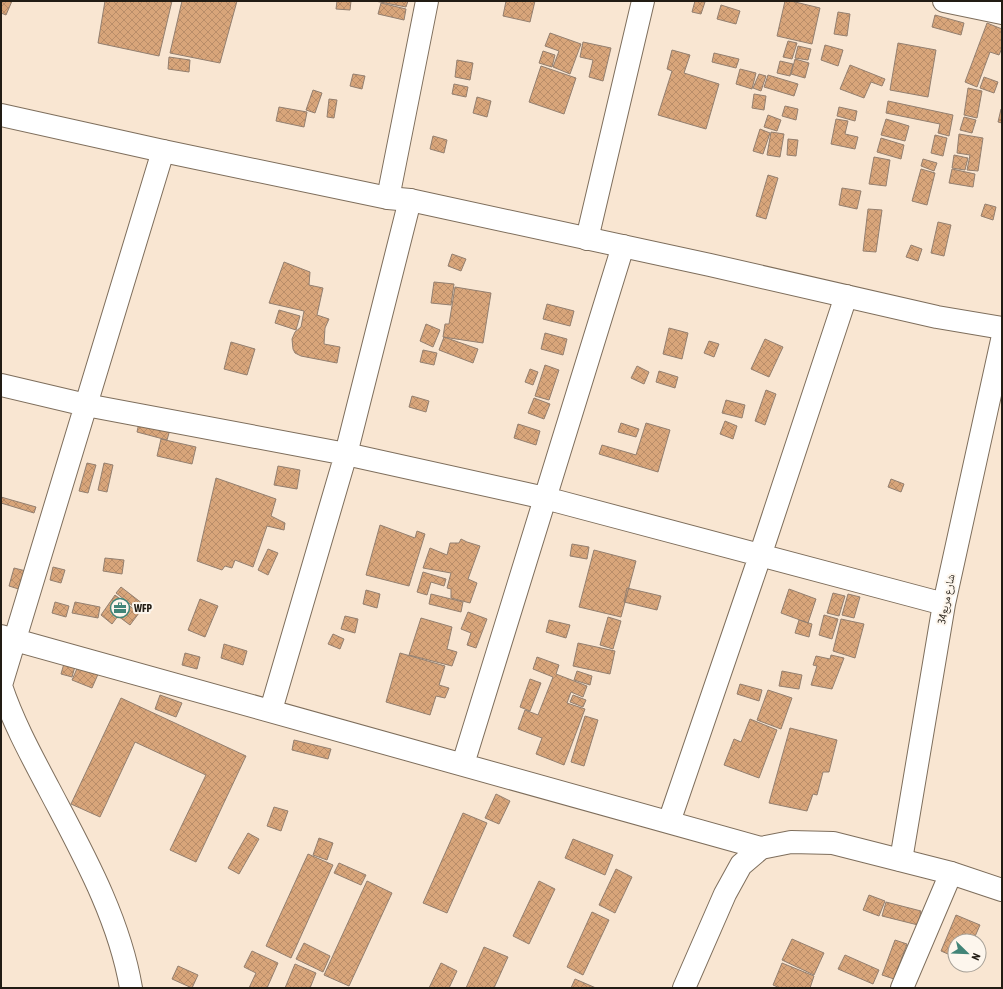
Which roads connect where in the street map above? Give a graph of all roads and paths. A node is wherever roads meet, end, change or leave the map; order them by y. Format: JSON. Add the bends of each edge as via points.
{"nodes":[{"id":1,"x":426,"y":1,"type":"edge"},
{"id":2,"x":643,"y":1,"type":"edge"},
{"id":3,"x":944,"y":1,"type":"edge"},
{"id":4,"x":1002,"y":13,"type":"edge"},
{"id":5,"x":1,"y":115,"type":"edge"},
{"id":6,"x":163,"y":151,"type":"junction"},
{"id":7,"x":388,"y":198,"type":"junction"},
{"id":8,"x":410,"y":200,"type":"junction"},
{"id":9,"x":587,"y":239,"type":"junction"},
{"id":10,"x":623,"y":246,"type":"junction"},
{"id":11,"x":846,"y":296,"type":"junction"},
{"id":12,"x":1002,"y":328,"type":"edge"},
{"id":13,"x":1002,"y":340,"type":"edge"},
{"id":14,"x":1,"y":385,"type":"edge"},
{"id":15,"x":86,"y":405,"type":"junction"},
{"id":16,"x":346,"y":454,"type":"junction"},
{"id":17,"x":545,"y":498,"type":"junction"},
{"id":18,"x":760,"y":556,"type":"junction"},
{"id":19,"x":944,"y":604,"type":"junction"},
{"id":20,"x":8,"y":638,"type":"edge"},
{"id":21,"x":1,"y":686,"type":"edge"},
{"id":22,"x":271,"y":710,"type":"junction"},
{"id":23,"x":464,"y":764,"type":"junction"},
{"id":24,"x":669,"y":822,"type":"junction"},
{"id":25,"x":761,"y":848,"type":"junction"},
{"id":26,"x":901,"y":860,"type":"junction"},
{"id":27,"x":951,"y":873,"type":"junction"},
{"id":28,"x":1002,"y":890,"type":"edge"},
{"id":29,"x":131,"y":988,"type":"edge"},
{"id":30,"x":684,"y":988,"type":"edge"},
{"id":31,"x":902,"y":988,"type":"edge"}],
"edges":[{"from":1,"to":7,"type":"street"},
{"from":2,"to":9,"type":"street"},
{"from":3,"to":4,"type":"street"},
{"from":5,"to":6,"type":"street"},
{"from":6,"to":7,"type":"street"},
{"from":6,"to":15,"type":"street"},
{"from":7,"to":8,"type":"street"},
{"from":8,"to":9,"type":"street"},
{"from":8,"to":16,"type":"street"},
{"from":9,"to":10,"type":"street"},
{"from":10,"to":11,"type":"street"},
{"from":10,"to":17,"type":"street"},
{"from":11,"to":12,"type":"street","via":[[937,317]]},
{"from":11,"to":18,"type":"street"},
{"from":13,"to":19,"type":"street","name":"شارع مربع34"},
{"from":14,"to":15,"type":"street"},
{"from":15,"to":16,"type":"street"},
{"from":15,"to":20,"type":"street"},
{"from":16,"to":17,"type":"street"},
{"from":16,"to":22,"type":"street"},
{"from":17,"to":18,"type":"street"},
{"from":17,"to":23,"type":"street"},
{"from":18,"to":19,"type":"street"},
{"from":18,"to":24,"type":"street"},
{"from":19,"to":26,"type":"street","name":"شارع مربع34"},
{"from":20,"to":21,"type":"street"},
{"from":20,"to":22,"type":"street"},
{"from":21,"to":29,"type":"street","via":[[20,735],[94,876],[114,926]]},
{"from":22,"to":23,"type":"street"},
{"from":23,"to":24,"type":"street"},
{"from":24,"to":25,"type":"street"},
{"from":25,"to":26,"type":"street","via":[[791,842],[833,843]]},
{"from":25,"to":30,"type":"street","via":[[741,865],[725,894]]},
{"from":26,"to":27,"type":"street"},
{"from":27,"to":28,"type":"street"},
{"from":27,"to":31,"type":"street"}]}
